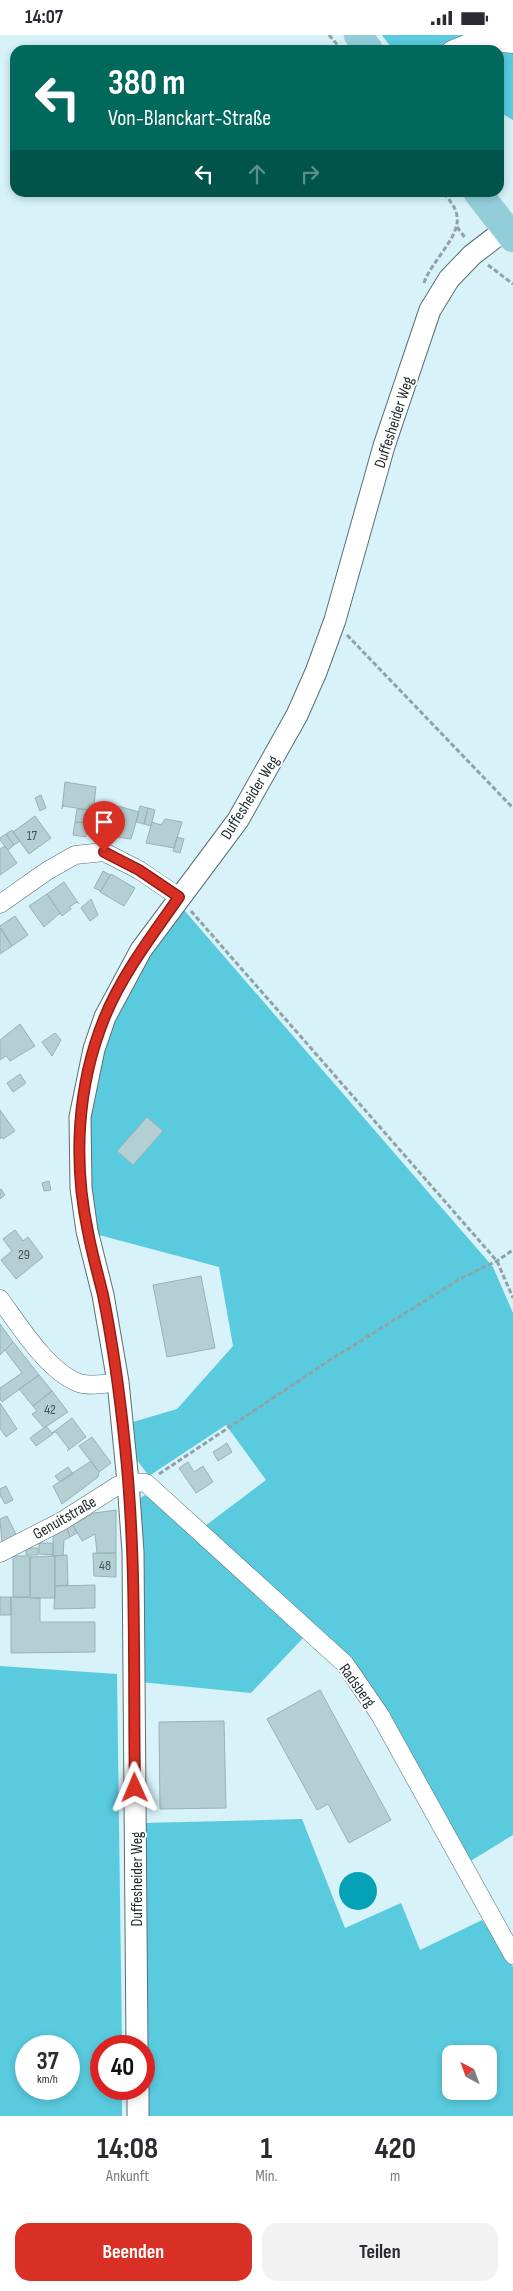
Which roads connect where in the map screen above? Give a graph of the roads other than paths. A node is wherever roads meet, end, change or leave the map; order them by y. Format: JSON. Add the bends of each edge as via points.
{"nodes":[{"id":1,"x":513,"y":44,"type":"edge"},
{"id":2,"x":463,"y":45,"type":"edge"},
{"id":3,"x":481,"y":197,"type":"edge"},
{"id":4,"x":509,"y":233,"type":"edge"},
{"id":5,"x":179,"y":897,"type":"junction"},
{"id":6,"x":0,"y":904,"type":"edge"},
{"id":7,"x":0,"y":1299,"type":"edge"},
{"id":8,"x":118,"y":1382,"type":"junction"},
{"id":9,"x":137,"y":1482,"type":"junction"},
{"id":10,"x":0,"y":1553,"type":"edge"},
{"id":11,"x":513,"y":1955,"type":"edge"},
{"id":12,"x":137,"y":2035,"type":"edge"},
{"id":13,"x":138,"y":2100,"type":"edge"},
{"id":14,"x":138,"y":2116,"type":"edge"}],
"edges":[{"from":1,"to":2,"type":"street","via":[[473,41]]},
{"from":3,"to":4,"type":"main road"},
{"from":4,"to":5,"type":"street","name":"Duffesheider Weg","via":[[472,255],[450,279],[430,310],[384,446],[335,620],[316,672],[297,715],[238,820]]},
{"from":5,"to":6,"type":"street","via":[[139,870],[104,852],[74,855]]},
{"from":5,"to":8,"type":"street","name":"Duffesheider Weg","via":[[141,950],[105,1017],[94,1049],[80,1117],[81,1188],[87,1231],[103,1295]]},
{"from":7,"to":8,"type":"street","via":[[57,1370],[80,1384]]},
{"from":8,"to":9,"type":"street","name":"Duffesheider Weg"},
{"from":9,"to":10,"type":"street","name":"Genuitstraße","via":[[107,1491],[62,1521]]},
{"from":9,"to":11,"type":"street","name":"Radsberg","via":[[345,1665],[380,1715]]},
{"from":9,"to":12,"type":"street","name":"Duffesheider Weg","via":[[133,1552]]},
{"from":13,"to":14,"type":"street"}]}
